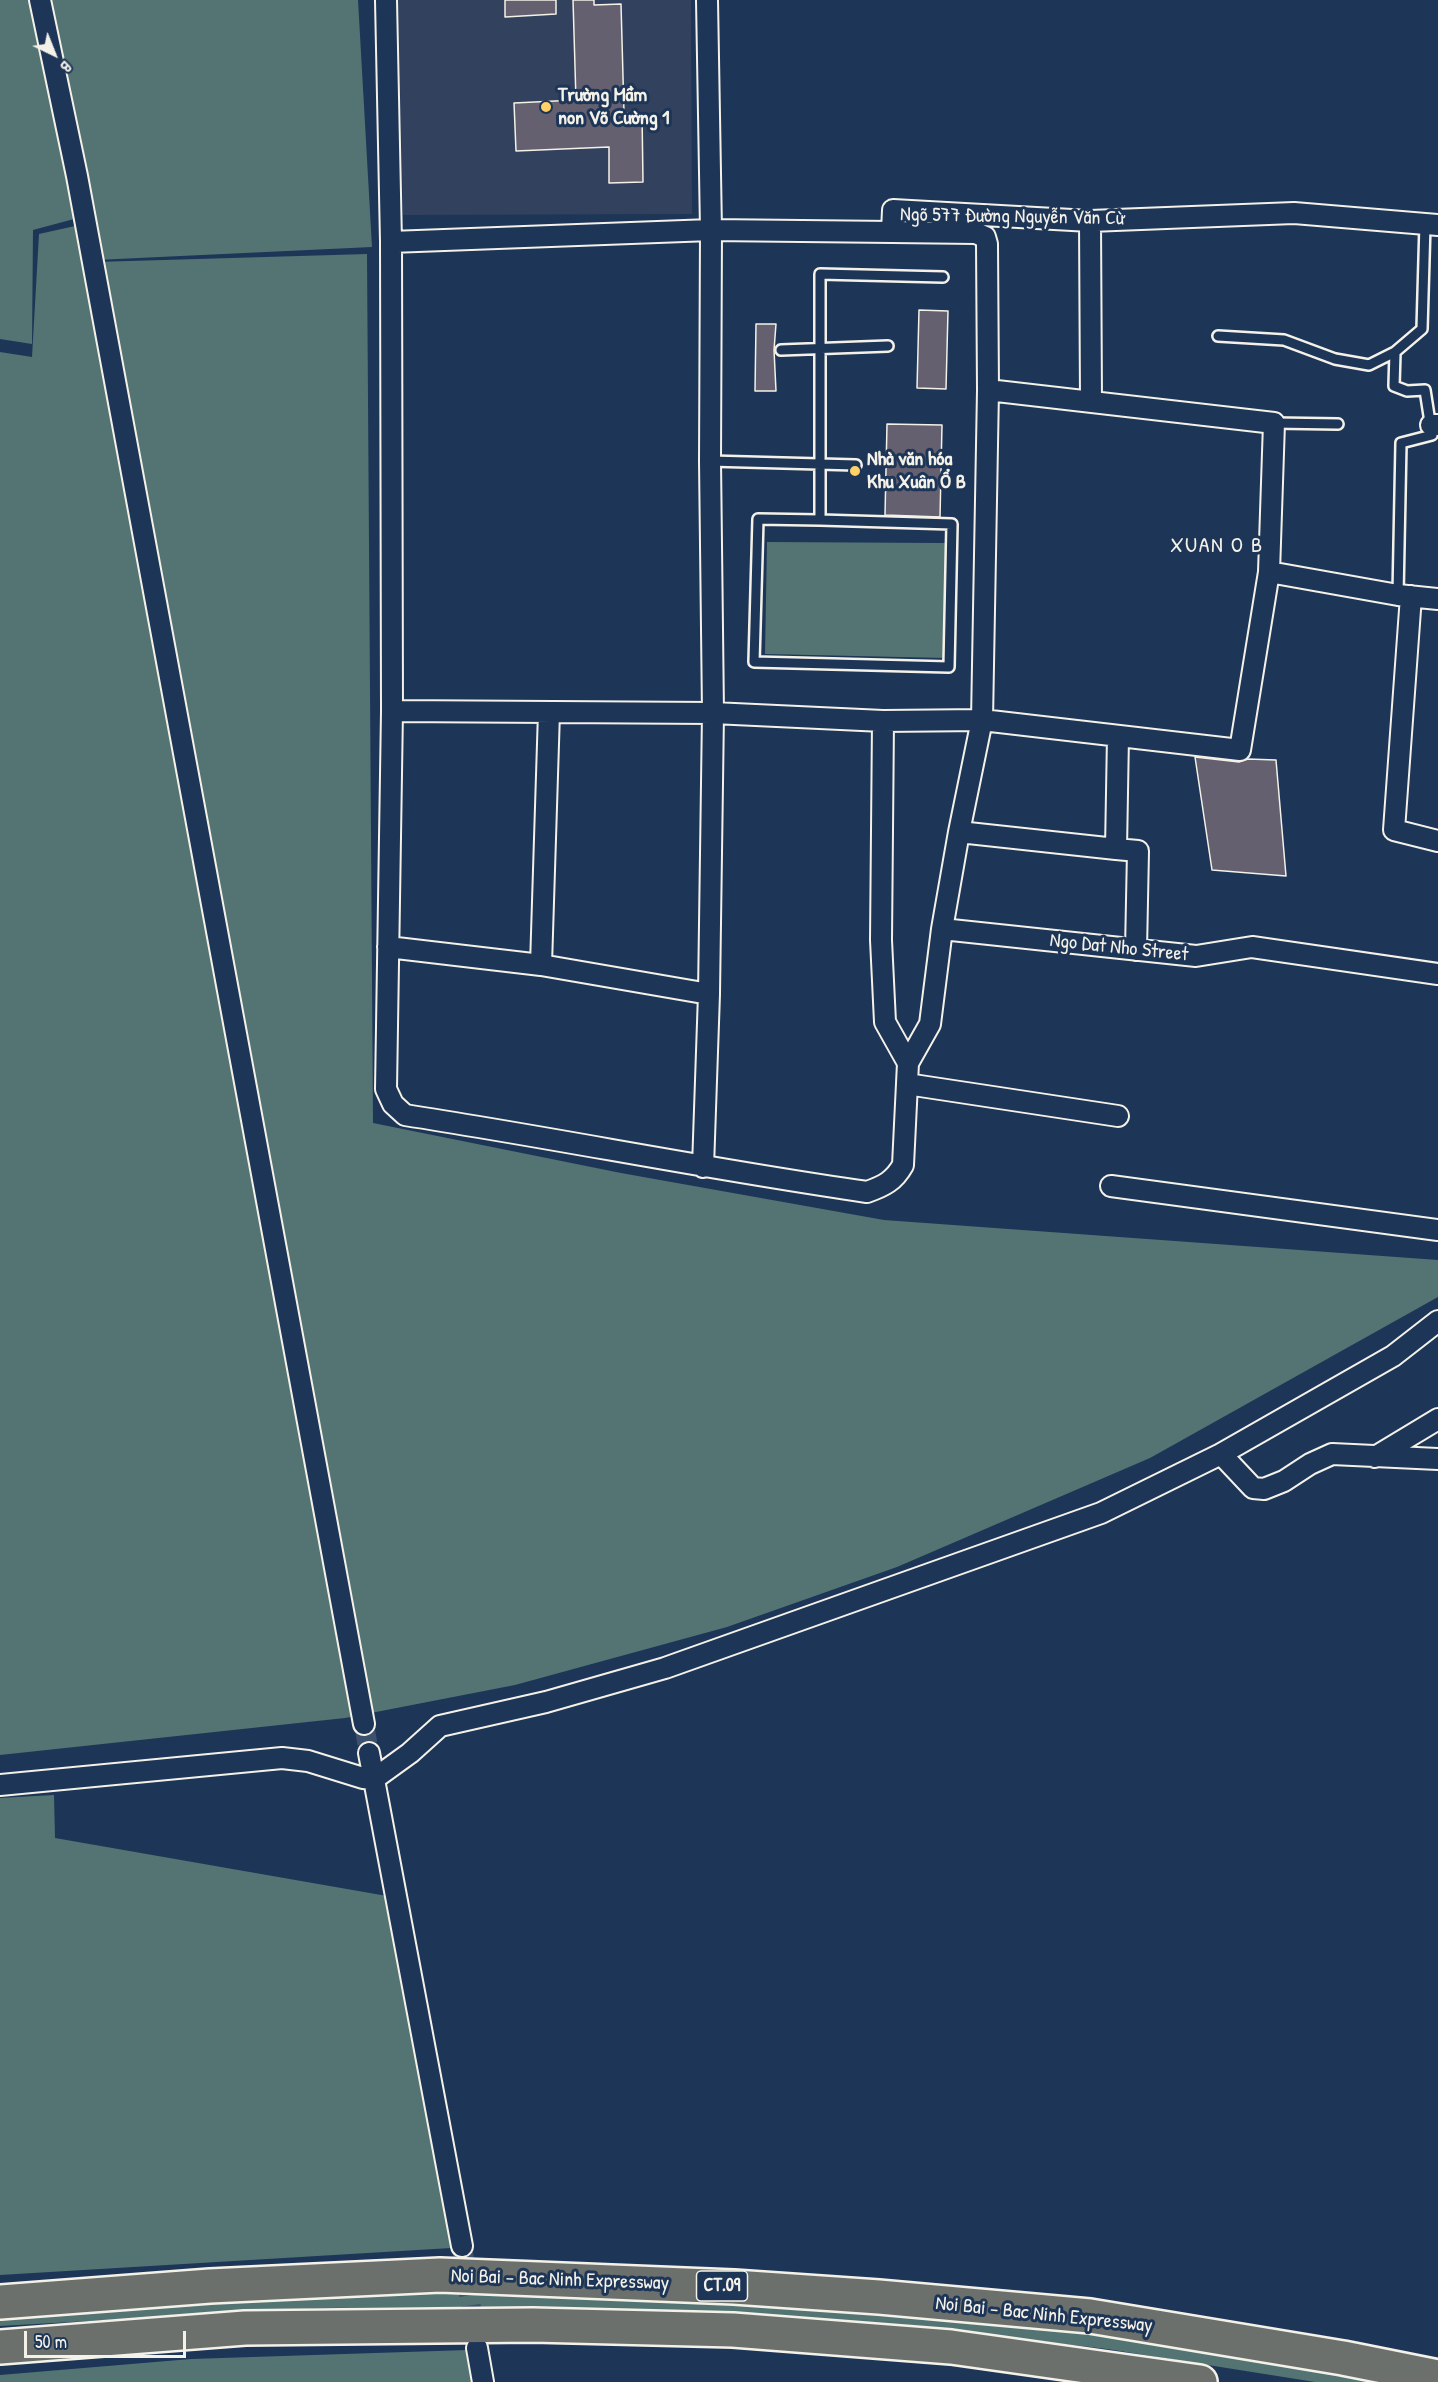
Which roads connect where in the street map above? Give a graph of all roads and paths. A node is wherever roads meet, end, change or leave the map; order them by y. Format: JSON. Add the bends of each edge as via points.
{"nodes":[{"id":1,"x":40,"y":0,"type":"edge"},
{"id":2,"x":386,"y":0,"type":"edge"},
{"id":3,"x":707,"y":0,"type":"edge"},
{"id":4,"x":1090,"y":221,"type":"junction"},
{"id":5,"x":1432,"y":224,"type":"edge"},
{"id":6,"x":711,"y":230,"type":"junction"},
{"id":7,"x":892,"y":232,"type":"junction"},
{"id":8,"x":391,"y":242,"type":"junction"},
{"id":9,"x":943,"y":277,"type":"dead end"},
{"id":10,"x":1218,"y":336,"type":"dead end"},
{"id":11,"x":888,"y":346,"type":"dead end"},
{"id":12,"x":820,"y":349,"type":"junction"},
{"id":13,"x":781,"y":350,"type":"dead end"},
{"id":14,"x":1395,"y":352,"type":"junction"},
{"id":15,"x":988,"y":390,"type":"junction"},
{"id":16,"x":1090,"y":400,"type":"junction"},
{"id":17,"x":1274,"y":423,"type":"junction"},
{"id":18,"x":1338,"y":424,"type":"dead end"},
{"id":19,"x":1434,"y":425,"type":"edge"},
{"id":20,"x":711,"y":461,"type":"junction"},
{"id":21,"x":819,"y":464,"type":"junction"},
{"id":22,"x":856,"y":465,"type":"dead end"},
{"id":23,"x":820,"y":520,"type":"junction"},
{"id":24,"x":1269,"y":572,"type":"junction"},
{"id":25,"x":1404,"y":596,"type":"junction"},
{"id":26,"x":1438,"y":599,"type":"edge"},
{"id":27,"x":392,"y":711,"type":"junction"},
{"id":28,"x":549,"y":712,"type":"junction"},
{"id":29,"x":713,"y":712,"type":"junction"},
{"id":30,"x":982,"y":720,"type":"junction"},
{"id":31,"x":883,"y":721,"type":"junction"},
{"id":32,"x":1118,"y":736,"type":"junction"},
{"id":33,"x":959,"y":832,"type":"junction"},
{"id":34,"x":1438,"y":841,"type":"edge"},
{"id":35,"x":1116,"y":849,"type":"junction"},
{"id":36,"x":942,"y":929,"type":"junction"},
{"id":37,"x":388,"y":947,"type":"junction"},
{"id":38,"x":1136,"y":950,"type":"junction"},
{"id":39,"x":541,"y":965,"type":"junction"},
{"id":40,"x":1438,"y":974,"type":"edge"},
{"id":41,"x":709,"y":994,"type":"junction"},
{"id":42,"x":908,"y":1063,"type":"junction"},
{"id":43,"x":907,"y":1084,"type":"junction"},
{"id":44,"x":1118,"y":1116,"type":"dead end"},
{"id":45,"x":703,"y":1167,"type":"junction"},
{"id":46,"x":1111,"y":1186,"type":"dead end"},
{"id":47,"x":1438,"y":1230,"type":"edge"},
{"id":48,"x":1438,"y":1321,"type":"edge"},
{"id":49,"x":1438,"y":1419,"type":"edge"},
{"id":50,"x":1221,"y":1454,"type":"junction"},
{"id":51,"x":1375,"y":1457,"type":"junction"},
{"id":52,"x":1438,"y":1459,"type":"edge"},
{"id":53,"x":364,"y":1724,"type":"tunnel mouth"},
{"id":54,"x":369,"y":1753,"type":"tunnel mouth"},
{"id":55,"x":374,"y":1779,"type":"junction"},
{"id":56,"x":0,"y":1785,"type":"edge"},
{"id":57,"x":462,"y":2246,"type":"tunnel mouth"},
{"id":58,"x":0,"y":2302,"type":"edge"},
{"id":59,"x":0,"y":2347,"type":"edge"},
{"id":60,"x":477,"y":2348,"type":"tunnel mouth"},
{"id":61,"x":1438,"y":2376,"type":"edge"},
{"id":62,"x":483,"y":2382,"type":"edge"},
{"id":63,"x":1200,"y":2382,"type":"edge"}],
"edges":[{"from":1,"to":53,"type":"street","via":[[77,176]]},
{"from":2,"to":8,"type":"street"},
{"from":3,"to":6,"type":"street"},
{"from":4,"to":5,"type":"street","name":"Ngõ 577 Đường Nguyễn Văn Cừ","via":[[1294,213]]},
{"from":4,"to":7,"type":"street","name":"Ngõ 577 Đường Nguyễn Văn Cừ","via":[[893,210]]},
{"from":4,"to":16,"type":"street"},
{"from":5,"to":14,"type":"lane","via":[[1422,329]]},
{"from":6,"to":7,"type":"street","name":"Ngõ 577 Đường Nguyễn Văn Cừ"},
{"from":6,"to":8,"type":"street","name":"Ngõ 577 Đường Nguyễn Văn Cừ"},
{"from":6,"to":20,"type":"street"},
{"from":7,"to":15,"type":"street","via":[[976,233],[985,237]]},
{"from":8,"to":27,"type":"street"},
{"from":9,"to":12,"type":"lane","via":[[820,274]]},
{"from":10,"to":14,"type":"lane","via":[[1284,340],[1335,359],[1369,365]]},
{"from":11,"to":12,"type":"lane"},
{"from":12,"to":13,"type":"lane"},
{"from":12,"to":21,"type":"lane"},
{"from":14,"to":19,"type":"lane","via":[[1394,386],[1407,391],[1425,390]]},
{"from":15,"to":16,"type":"street"},
{"from":15,"to":30,"type":"street"},
{"from":16,"to":17,"type":"street"},
{"from":17,"to":18,"type":"lane"},
{"from":17,"to":24,"type":"street"},
{"from":19,"to":25,"type":"lane","via":[[1432,435],[1401,443]]},
{"from":20,"to":21,"type":"lane"},
{"from":20,"to":29,"type":"street"},
{"from":21,"to":22,"type":"lane"},
{"from":21,"to":23,"type":"lane"},
{"from":23,"to":23,"type":"lane","via":[[952,524],[949,667],[754,662],[758,519]]},
{"from":24,"to":25,"type":"street"},
{"from":24,"to":32,"type":"street","via":[[1240,750]]},
{"from":25,"to":26,"type":"street"},
{"from":25,"to":34,"type":"street","via":[[1394,830]]},
{"from":27,"to":28,"type":"street"},
{"from":27,"to":37,"type":"street"},
{"from":28,"to":29,"type":"street"},
{"from":28,"to":39,"type":"street"},
{"from":29,"to":31,"type":"street"},
{"from":29,"to":41,"type":"street"},
{"from":30,"to":31,"type":"street"},
{"from":30,"to":32,"type":"street"},
{"from":30,"to":33,"type":"street"},
{"from":31,"to":42,"type":"street","via":[[881,940],[885,1022]]},
{"from":32,"to":35,"type":"street"},
{"from":33,"to":35,"type":"street"},
{"from":33,"to":36,"type":"street"},
{"from":35,"to":38,"type":"street","via":[[1138,851]]},
{"from":36,"to":38,"type":"street","name":"Ngo Dat Nho Street"},
{"from":36,"to":42,"type":"street","via":[[930,1024]]},
{"from":37,"to":39,"type":"street"},
{"from":37,"to":45,"type":"street","via":[[386,1089],[400,1112]]},
{"from":38,"to":40,"type":"street","name":"Ngo Dat Nho Street","via":[[1196,956],[1251,946]]},
{"from":39,"to":41,"type":"street"},
{"from":41,"to":45,"type":"street"},
{"from":42,"to":43,"type":"street"},
{"from":43,"to":44,"type":"street"},
{"from":43,"to":45,"type":"street","via":[[903,1165],[884,1186],[867,1192]]},
{"from":46,"to":47,"type":"street"},
{"from":48,"to":50,"type":"street","via":[[1392,1356]]},
{"from":49,"to":51,"type":"street"},
{"from":50,"to":51,"type":"street","via":[[1253,1488],[1264,1489],[1332,1454]]},
{"from":50,"to":55,"type":"street","via":[[1101,1512],[665,1668],[546,1702],[440,1726]]},
{"from":51,"to":52,"type":"street"},
{"from":54,"to":55,"type":"street"},
{"from":55,"to":56,"type":"street","via":[[282,1758]]},
{"from":55,"to":57,"type":"street"},
{"from":58,"to":61,"type":"highway","name":"Noi Bai – Bac Ninh Expressway","number":"CT.09","via":[[210,2286],[440,2276],[734,2287],[1090,2316]]},
{"from":59,"to":63,"type":"highway","number":"CT.09","via":[[256,2328],[533,2325],[733,2330],[951,2347]]},
{"from":60,"to":62,"type":"street"}]}
